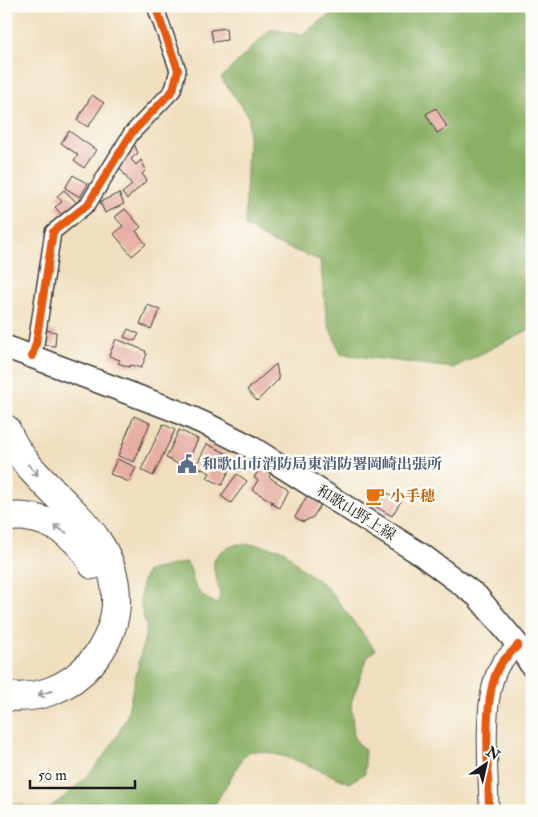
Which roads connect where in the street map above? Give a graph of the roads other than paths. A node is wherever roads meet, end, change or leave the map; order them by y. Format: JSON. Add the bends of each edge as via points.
{"nodes":[{"id":1,"x":155,"y":6,"type":"edge"},
{"id":2,"x":10,"y":348,"type":"dead end"},
{"id":3,"x":32,"y":356,"type":"junction"},
{"id":4,"x":6,"y":429,"type":"edge"},
{"id":5,"x":6,"y":517,"type":"edge"},
{"id":6,"x":518,"y":645,"type":"junction"},
{"id":7,"x":532,"y":666,"type":"edge"},
{"id":8,"x":6,"y":678,"type":"edge"},
{"id":9,"x":6,"y":696,"type":"edge"},
{"id":10,"x":490,"y":811,"type":"edge"}],
"edges":[{"from":1,"to":3,"type":"street","via":[[178,70],[173,90],[131,134],[88,204],[53,232]]},
{"from":2,"to":3,"type":"main road","name":"和歌山野上線"},
{"from":3,"to":6,"type":"main road","name":"和歌山野上線","via":[[174,410],[251,447],[422,555],[477,596]]},
{"from":4,"to":9,"type":"highway","one_way":true,"via":[[20,455],[98,539],[114,572],[116,604],[108,637],[82,673],[54,691],[38,696]]},
{"from":8,"to":5,"type":"highway","one_way":true,"via":[[20,680],[40,676],[72,660],[92,632],[100,604],[100,588],[91,562],[80,544],[46,522]]},
{"from":6,"to":7,"type":"main road","name":"和歌山野上線"},
{"from":6,"to":10,"type":"street","via":[[502,663],[492,685],[488,711]]}]}
